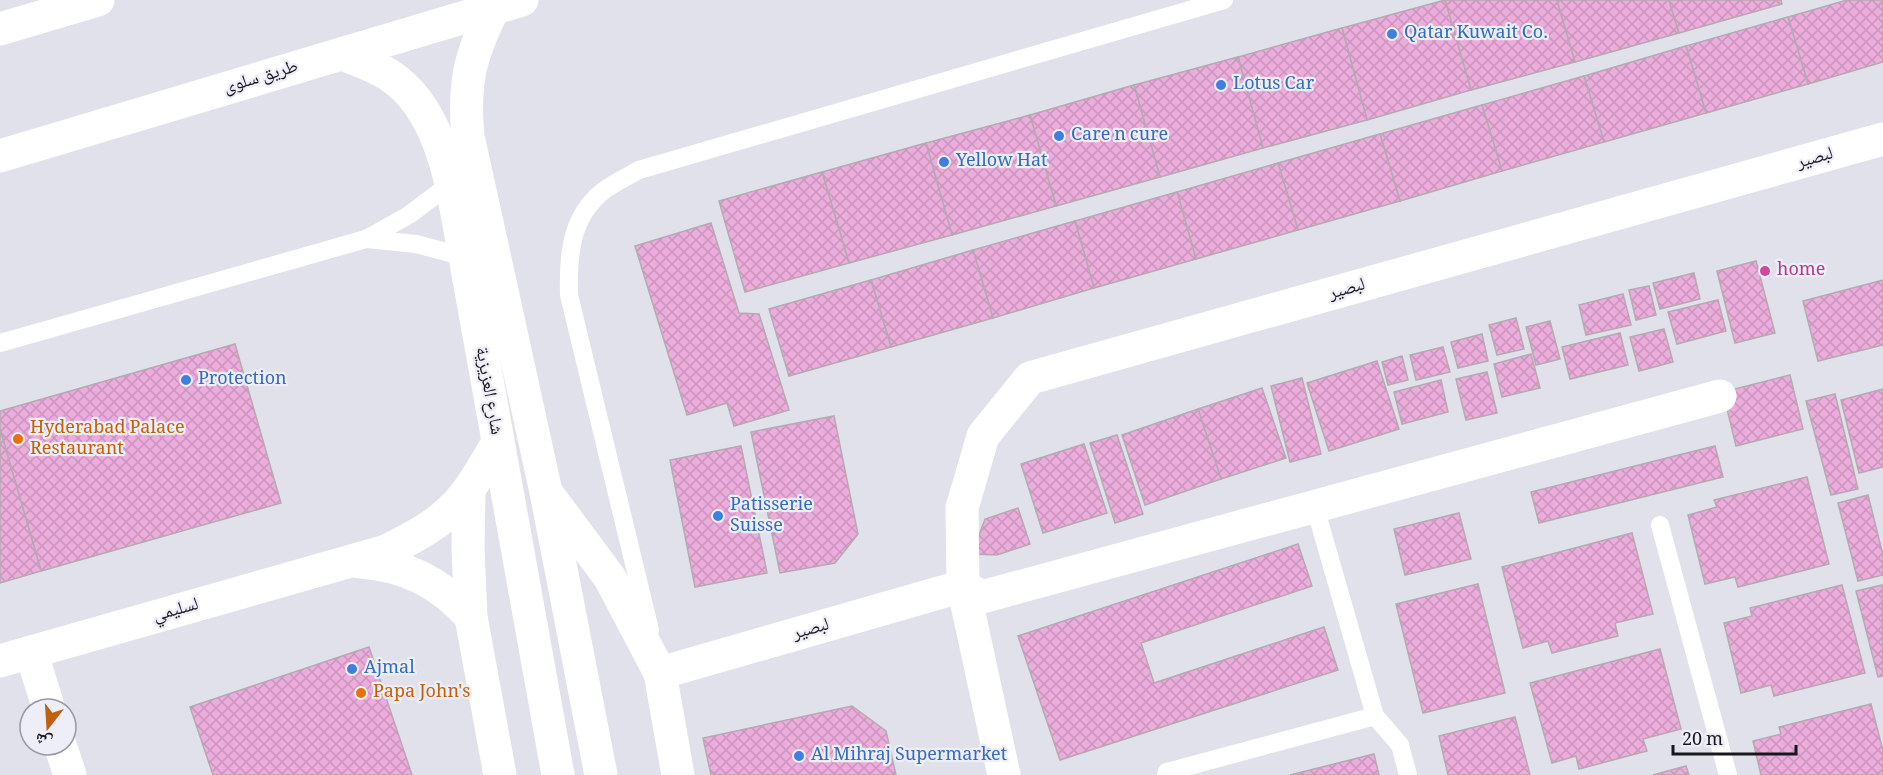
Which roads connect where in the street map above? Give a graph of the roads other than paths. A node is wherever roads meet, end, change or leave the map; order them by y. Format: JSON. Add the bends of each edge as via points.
{"nodes":[{"id":1,"x":98,"y":0,"type":"edge"},
{"id":2,"x":1224,"y":0,"type":"edge"},
{"id":3,"x":508,"y":4,"type":"edge"},
{"id":4,"x":0,"y":29,"type":"edge"},
{"id":5,"x":342,"y":54,"type":"junction"},
{"id":6,"x":1883,"y":140,"type":"edge"},
{"id":7,"x":0,"y":156,"type":"edge"},
{"id":8,"x":450,"y":184,"type":"junction"},
{"id":9,"x":366,"y":239,"type":"junction"},
{"id":10,"x":465,"y":257,"type":"junction"},
{"id":11,"x":0,"y":343,"type":"edge"},
{"id":12,"x":1720,"y":396,"type":"dead end"},
{"id":13,"x":497,"y":444,"type":"junction"},
{"id":14,"x":470,"y":492,"type":"junction"},
{"id":15,"x":546,"y":492,"type":"junction"},
{"id":16,"x":1315,"y":507,"type":"junction"},
{"id":17,"x":1660,"y":525,"type":"dead end"},
{"id":18,"x":352,"y":561,"type":"junction"},
{"id":19,"x":963,"y":586,"type":"junction"},
{"id":20,"x":471,"y":617,"type":"junction"},
{"id":21,"x":31,"y":652,"type":"junction"},
{"id":22,"x":0,"y":661,"type":"edge"},
{"id":23,"x":660,"y":673,"type":"junction"},
{"id":24,"x":45,"y":697,"type":"edge"},
{"id":25,"x":1375,"y":716,"type":"junction"},
{"id":26,"x":64,"y":757,"type":"edge"},
{"id":27,"x":70,"y":775,"type":"edge"},
{"id":28,"x":500,"y":775,"type":"edge"},
{"id":29,"x":558,"y":775,"type":"edge"},
{"id":30,"x":601,"y":775,"type":"edge"},
{"id":31,"x":678,"y":775,"type":"edge"},
{"id":32,"x":1004,"y":775,"type":"edge"},
{"id":33,"x":1166,"y":775,"type":"edge"},
{"id":34,"x":1408,"y":775,"type":"edge"},
{"id":35,"x":1728,"y":775,"type":"edge"}],
"edges":[{"from":1,"to":4,"type":"main road"},
{"from":2,"to":23,"type":"lane","via":[[639,170],[602,192],[579,219],[568,257],[569,295]]},
{"from":3,"to":5,"type":"main road","name":"طريق سلوى"},
{"from":3,"to":15,"type":"main road","name":"شارع العزيزية","via":[[468,67],[464,101],[468,136]]},
{"from":5,"to":7,"type":"main road","name":"طريق سلوى"},
{"from":5,"to":8,"type":"main road","name":"شارع العزيزية","via":[[389,75],[409,92],[426,115]]},
{"from":6,"to":19,"type":"main road","name":"لبصير","via":[[1030,378],[983,436],[962,508]]},
{"from":8,"to":9,"type":"lane","via":[[409,215]]},
{"from":8,"to":10,"type":"main road","name":"شارع العزيزية"},
{"from":9,"to":10,"type":"lane","via":[[416,244]]},
{"from":9,"to":11,"type":"lane"},
{"from":10,"to":13,"type":"main road","name":"شارع العزيزية"},
{"from":12,"to":16,"type":"main road"},
{"from":13,"to":14,"type":"main road","name":"لسليمي"},
{"from":13,"to":29,"type":"main road","name":"شارع العزيزية"},
{"from":14,"to":18,"type":"main road","name":"لسليمي","via":[[442,521],[418,536]]},
{"from":14,"to":20,"type":"main road"},
{"from":15,"to":23,"type":"main road","name":"شارع العزيزية","via":[[610,578]]},
{"from":15,"to":30,"type":"main road","name":"شارع العزيزية"},
{"from":16,"to":19,"type":"main road","via":[[982,597]]},
{"from":16,"to":25,"type":"lane"},
{"from":17,"to":35,"type":"lane"},
{"from":18,"to":20,"type":"main road","name":"لسليمي","via":[[398,567],[419,575],[456,601]]},
{"from":18,"to":21,"type":"main road","name":"لسليمي"},
{"from":19,"to":23,"type":"main road","name":"لبصير"},
{"from":19,"to":32,"type":"main road","name":"لبصير"},
{"from":20,"to":28,"type":"main road"},
{"from":21,"to":22,"type":"main road","name":"لسليمي"},
{"from":21,"to":24,"type":"main road"},
{"from":23,"to":31,"type":"main road","name":"شارع العزيزية"},
{"from":25,"to":33,"type":"lane"},
{"from":25,"to":34,"type":"lane","via":[[1400,745]]},
{"from":26,"to":27,"type":"main road"}]}
